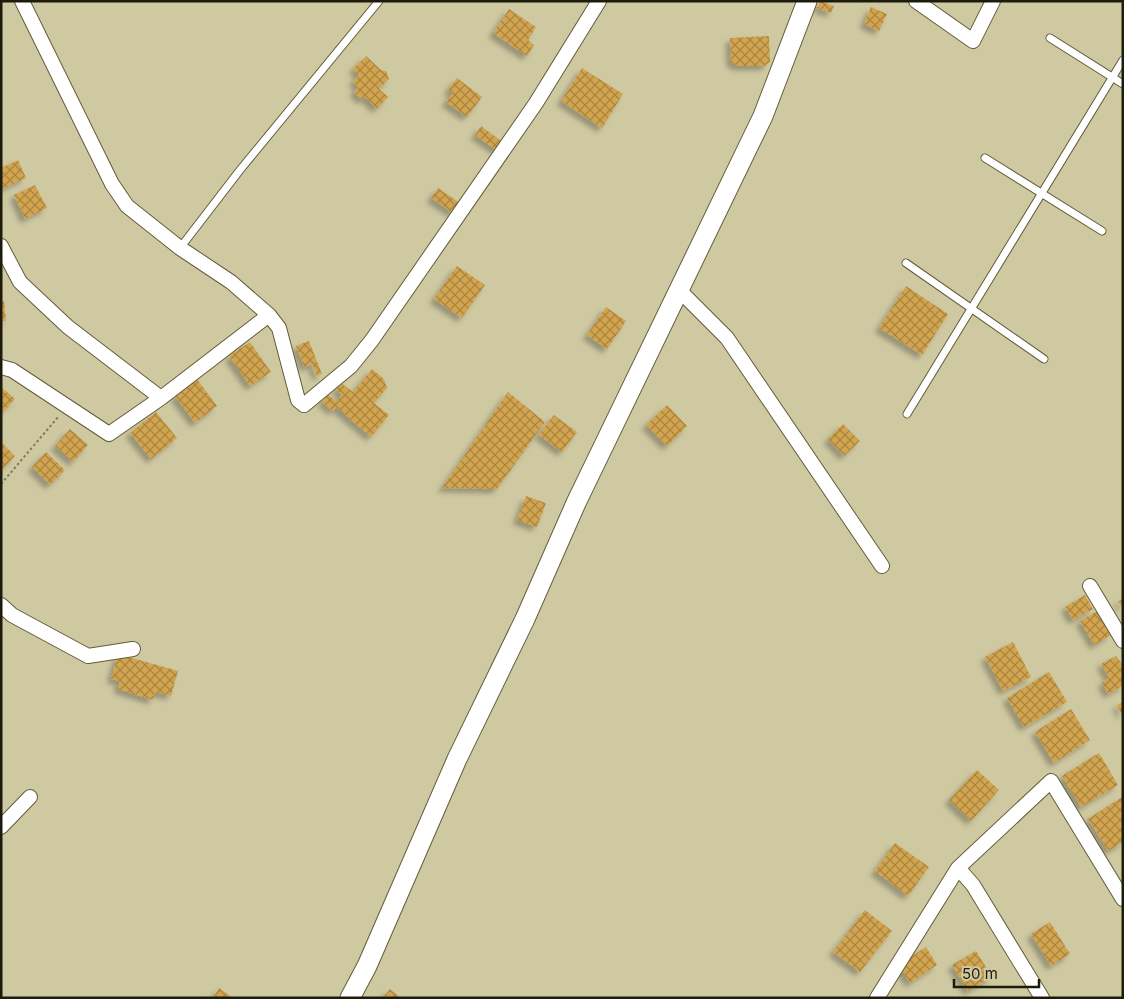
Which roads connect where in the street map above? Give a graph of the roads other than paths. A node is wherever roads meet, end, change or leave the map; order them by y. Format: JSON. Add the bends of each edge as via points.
{"nodes":[{"id":1,"x":22,"y":1,"type":"edge"},
{"id":2,"x":378,"y":1,"type":"edge"},
{"id":3,"x":599,"y":1,"type":"edge"},
{"id":4,"x":807,"y":1,"type":"edge"},
{"id":5,"x":916,"y":1,"type":"edge"},
{"id":6,"x":993,"y":1,"type":"edge"},
{"id":7,"x":1050,"y":38,"type":"dead end"},
{"id":8,"x":1123,"y":60,"type":"edge"},
{"id":9,"x":1112,"y":77,"type":"junction"},
{"id":10,"x":1123,"y":84,"type":"edge"},
{"id":11,"x":985,"y":158,"type":"dead end"},
{"id":12,"x":1041,"y":192,"type":"junction"},
{"id":13,"x":1102,"y":231,"type":"dead end"},
{"id":14,"x":1,"y":246,"type":"edge"},
{"id":15,"x":180,"y":248,"type":"junction"},
{"id":16,"x":906,"y":263,"type":"dead end"},
{"id":17,"x":679,"y":290,"type":"junction"},
{"id":18,"x":971,"y":308,"type":"junction"},
{"id":19,"x":269,"y":315,"type":"junction"},
{"id":20,"x":1044,"y":359,"type":"dead end"},
{"id":21,"x":1,"y":367,"type":"edge"},
{"id":22,"x":161,"y":398,"type":"junction"},
{"id":23,"x":907,"y":414,"type":"dead end"},
{"id":24,"x":882,"y":566,"type":"dead end"},
{"id":25,"x":1090,"y":586,"type":"dead end"},
{"id":26,"x":1,"y":605,"type":"edge"},
{"id":27,"x":1123,"y":641,"type":"edge"},
{"id":28,"x":133,"y":649,"type":"dead end"},
{"id":29,"x":30,"y":797,"type":"dead end"},
{"id":30,"x":1,"y":827,"type":"edge"},
{"id":31,"x":958,"y":868,"type":"junction"},
{"id":32,"x":1123,"y":899,"type":"edge"},
{"id":33,"x":880,"y":995,"type":"edge"},
{"id":34,"x":352,"y":997,"type":"edge"},
{"id":35,"x":1042,"y":998,"type":"edge"}],
"edges":[{"from":1,"to":15,"type":"street","via":[[112,184],[127,206]]},
{"from":2,"to":15,"type":"lane"},
{"from":3,"to":19,"type":"street","via":[[536,103],[372,340],[351,366],[309,403],[304,405],[298,400],[279,328]]},
{"from":4,"to":17,"type":"street","via":[[763,116]]},
{"from":5,"to":6,"type":"street","via":[[973,41]]},
{"from":7,"to":9,"type":"lane"},
{"from":8,"to":9,"type":"lane"},
{"from":9,"to":10,"type":"lane"},
{"from":9,"to":12,"type":"lane"},
{"from":11,"to":12,"type":"lane"},
{"from":12,"to":13,"type":"lane"},
{"from":12,"to":18,"type":"lane"},
{"from":14,"to":22,"type":"street","via":[[20,282],[68,327]]},
{"from":15,"to":19,"type":"street","via":[[232,282]]},
{"from":16,"to":18,"type":"lane"},
{"from":17,"to":24,"type":"street","via":[[727,338]]},
{"from":17,"to":34,"type":"street","via":[[457,759]]},
{"from":18,"to":20,"type":"lane"},
{"from":18,"to":23,"type":"lane"},
{"from":19,"to":22,"type":"street"},
{"from":21,"to":22,"type":"street","via":[[12,370],[109,434]]},
{"from":25,"to":27,"type":"street"},
{"from":26,"to":28,"type":"street","via":[[88,656]]},
{"from":29,"to":30,"type":"street"},
{"from":31,"to":32,"type":"street","via":[[1051,781]]},
{"from":31,"to":33,"type":"street"},
{"from":31,"to":35,"type":"street","via":[[973,885]]}]}
